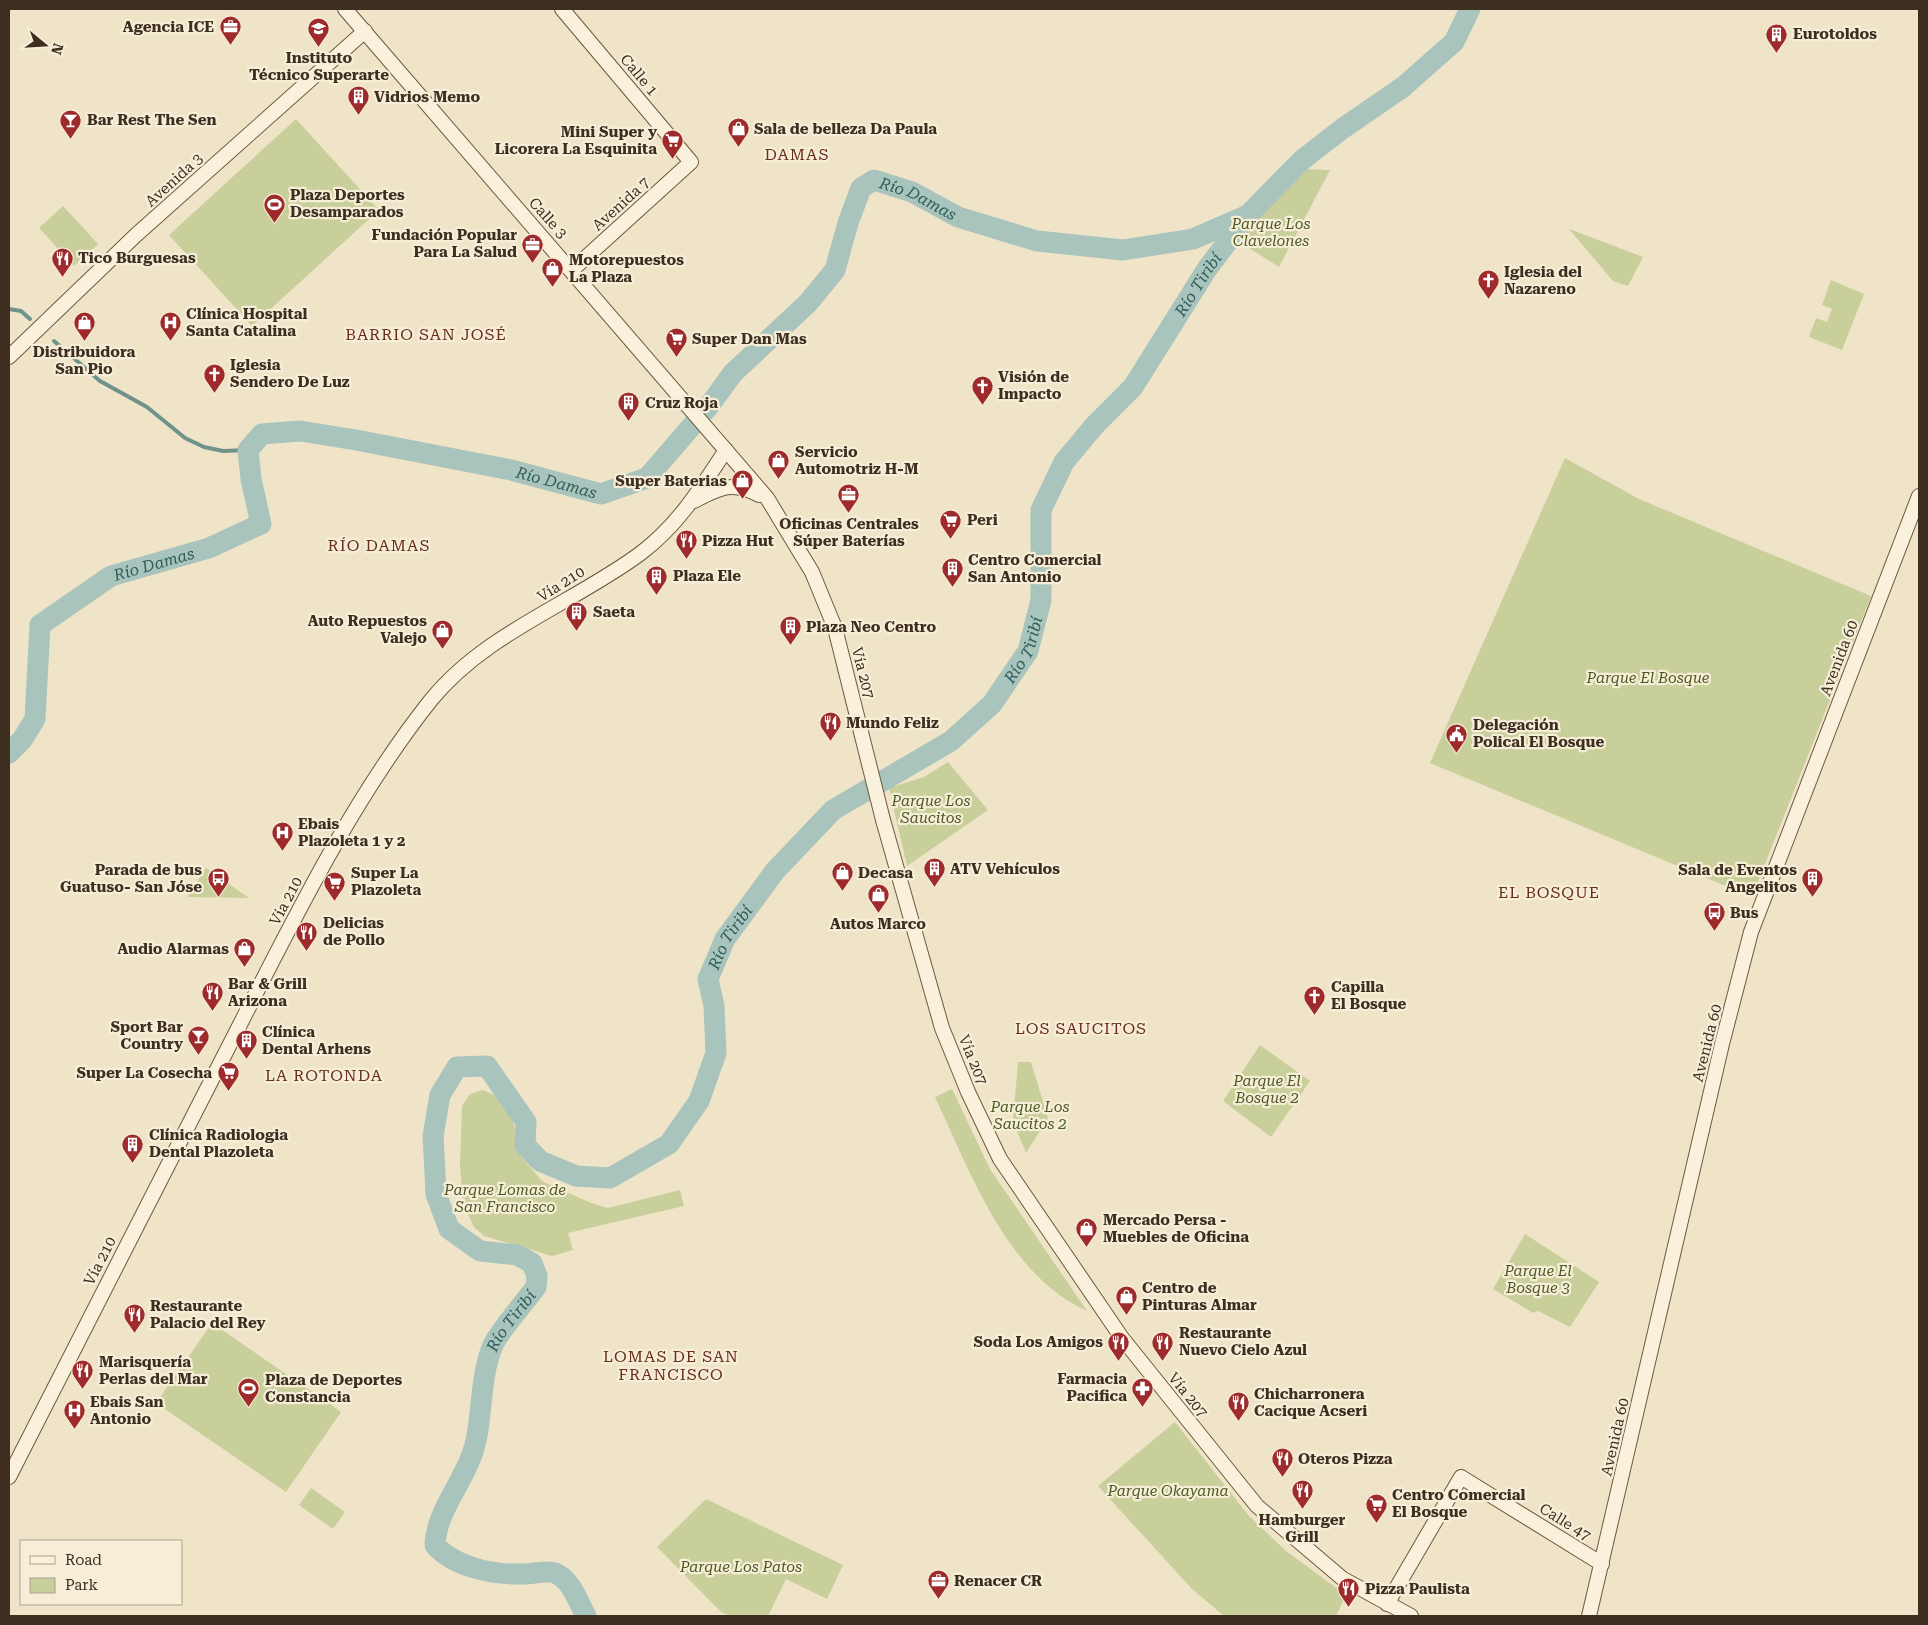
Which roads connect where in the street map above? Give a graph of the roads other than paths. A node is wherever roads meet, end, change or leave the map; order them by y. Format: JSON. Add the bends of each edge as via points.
{"nodes":[{"id":1,"x":345,"y":9,"type":"edge"},
{"id":2,"x":562,"y":9,"type":"edge"},
{"id":3,"x":365,"y":31,"type":"junction"},
{"id":4,"x":692,"y":162,"type":"joint"},
{"id":5,"x":558,"y":253,"type":"junction"},
{"id":6,"x":586,"y":257,"type":"junction"},
{"id":7,"x":572,"y":270,"type":"junction"},
{"id":8,"x":9,"y":357,"type":"edge"},
{"id":9,"x":726,"y":450,"type":"junction"},
{"id":10,"x":1919,"y":496,"type":"edge"},
{"id":11,"x":766,"y":498,"type":"junction"},
{"id":12,"x":692,"y":502,"type":"junction"},
{"id":13,"x":9,"y":1477,"type":"edge"},
{"id":14,"x":1602,"y":1564,"type":"junction"},
{"id":15,"x":1387,"y":1604,"type":"junction"},
{"id":16,"x":1412,"y":1616,"type":"edge"},
{"id":17,"x":1589,"y":1616,"type":"edge"}],
"edges":[{"from":1,"to":3,"type":"main road","name":"Calle 3"},
{"from":2,"to":4,"type":"main road","name":"Calle 1"},
{"from":3,"to":5,"type":"main road","name":"Calle 3"},
{"from":3,"to":8,"type":"main road","name":"Avenida 3","via":[[136,235]]},
{"from":4,"to":6,"type":"main road","name":"Avenida 7"},
{"from":5,"to":6,"type":"main road"},
{"from":5,"to":7,"type":"main road","name":"Calle 3"},
{"from":6,"to":7,"type":"main road","name":"Avenida 7"},
{"from":7,"to":9,"type":"main road","name":"Calle 3"},
{"from":9,"to":11,"type":"main road","name":"Vía 207"},
{"from":9,"to":12,"type":"main road","name":"Vía 210"},
{"from":10,"to":14,"type":"main road","name":"Avenida 60","via":[[1752,932],[1722,1044]]},
{"from":11,"to":12,"type":"main road","via":[[745,487],[733,486],[718,488]]},
{"from":11,"to":15,"type":"main road","name":"Vía 207","via":[[812,572],[832,621],[883,820],[942,1028],[968,1092],[1010,1174],[1122,1338],[1257,1506],[1343,1579]]},
{"from":12,"to":13,"type":"main road","name":"Vía 210","via":[[672,526],[640,554],[498,642],[464,668],[433,698],[380,771],[302,902]]},
{"from":14,"to":15,"type":"main road","name":"Calle 47","via":[[1461,1477]]},
{"from":14,"to":17,"type":"main road","name":"Avenida 60"},
{"from":15,"to":16,"type":"main road","name":"Vía 207"}]}
